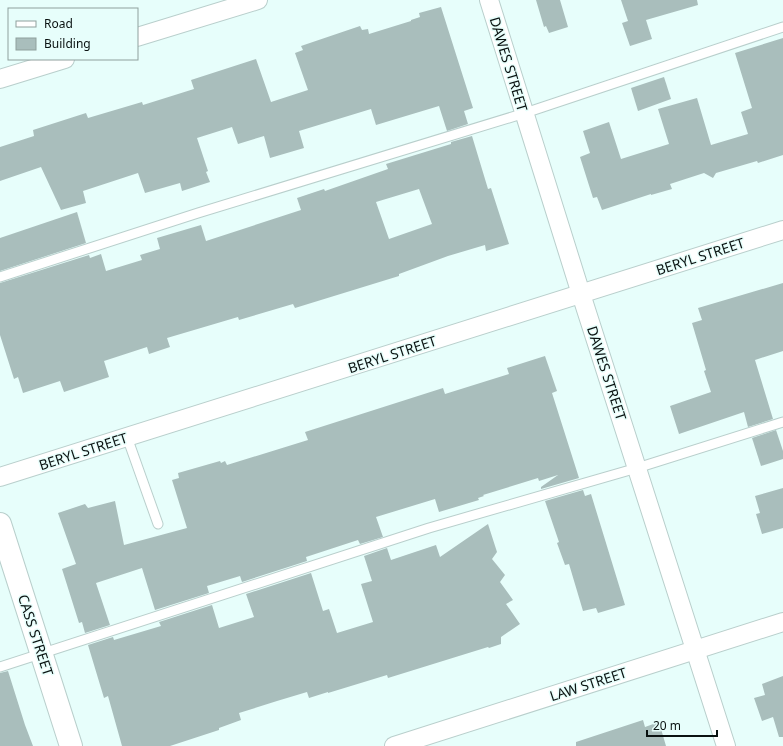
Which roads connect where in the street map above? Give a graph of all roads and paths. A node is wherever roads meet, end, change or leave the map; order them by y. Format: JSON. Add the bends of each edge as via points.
{"nodes":[{"id":1,"x":258,"y":0,"type":"edge"},
{"id":2,"x":489,"y":0,"type":"edge"},
{"id":3,"x":783,"y":27,"type":"edge"},
{"id":4,"x":138,"y":37,"type":"edge"},
{"id":5,"x":62,"y":60,"type":"edge"},
{"id":6,"x":0,"y":79,"type":"edge"},
{"id":7,"x":525,"y":113,"type":"junction"},
{"id":8,"x":783,"y":230,"type":"edge"},
{"id":9,"x":0,"y":277,"type":"edge"},
{"id":10,"x":581,"y":294,"type":"junction"},
{"id":11,"x":783,"y":422,"type":"edge"},
{"id":12,"x":128,"y":437,"type":"junction"},
{"id":13,"x":637,"y":468,"type":"junction"},
{"id":14,"x":0,"y":477,"type":"edge"},
{"id":15,"x":0,"y":524,"type":"edge"},
{"id":16,"x":158,"y":524,"type":"dead end"},
{"id":17,"x":783,"y":622,"type":"edge"},
{"id":18,"x":696,"y":650,"type":"junction"},
{"id":19,"x":42,"y":654,"type":"junction"},
{"id":20,"x":0,"y":667,"type":"edge"},
{"id":21,"x":71,"y":746,"type":"edge"},
{"id":22,"x":394,"y":746,"type":"edge"},
{"id":23,"x":726,"y":746,"type":"edge"}],
"edges":[{"from":1,"to":4,"type":"street"},
{"from":2,"to":7,"type":"street","name":"DAWES STREET"},
{"from":3,"to":7,"type":"lane"},
{"from":5,"to":6,"type":"street"},
{"from":7,"to":9,"type":"lane","via":[[191,215]]},
{"from":7,"to":10,"type":"street","name":"DAWES STREET"},
{"from":8,"to":10,"type":"street","name":"BERYL STREET"},
{"from":10,"to":12,"type":"street","name":"BERYL STREET"},
{"from":10,"to":13,"type":"street","name":"DAWES STREET"},
{"from":11,"to":13,"type":"lane"},
{"from":12,"to":14,"type":"street","name":"BERYL STREET"},
{"from":12,"to":16,"type":"lane"},
{"from":13,"to":18,"type":"street","name":"DAWES STREET"},
{"from":13,"to":19,"type":"lane","via":[[429,528]]},
{"from":15,"to":19,"type":"street","name":"CASS STREET"},
{"from":17,"to":18,"type":"street","name":"LAW STREET"},
{"from":18,"to":22,"type":"street","name":"LAW STREET"},
{"from":18,"to":23,"type":"street","name":"DAWES STREET"},
{"from":19,"to":20,"type":"lane"},
{"from":19,"to":21,"type":"street","name":"CASS STREET"}]}
